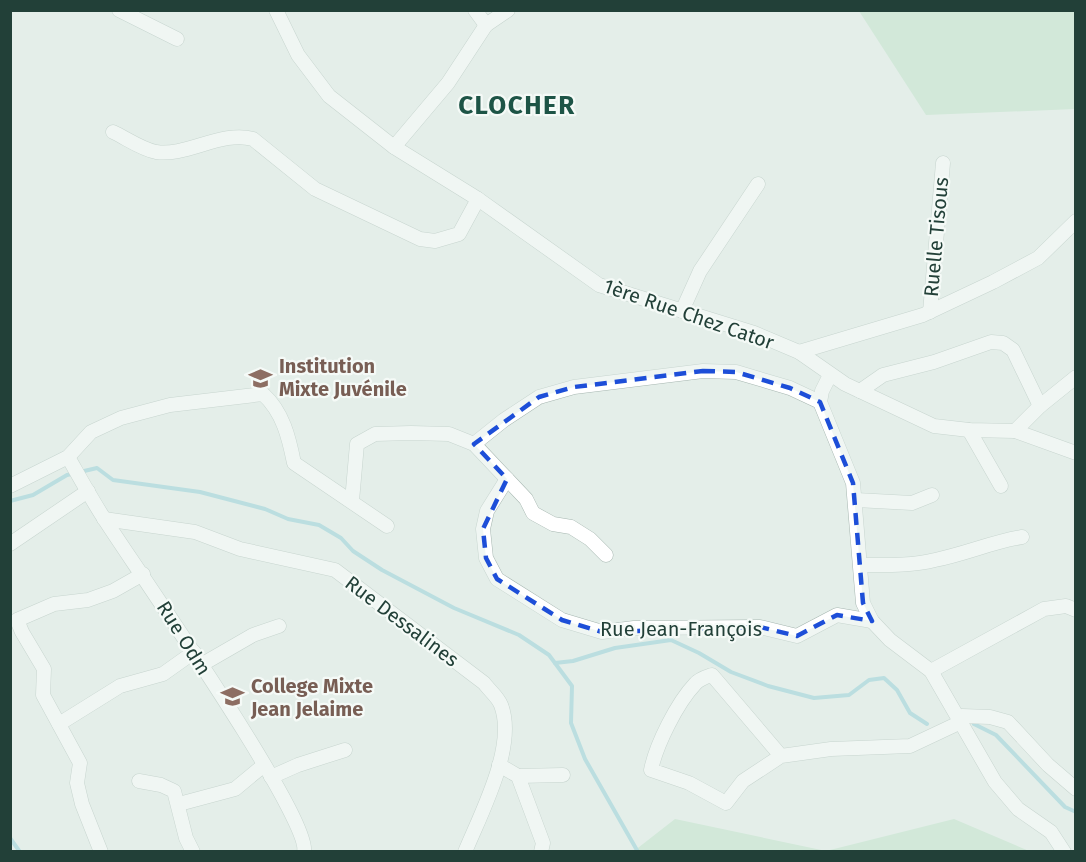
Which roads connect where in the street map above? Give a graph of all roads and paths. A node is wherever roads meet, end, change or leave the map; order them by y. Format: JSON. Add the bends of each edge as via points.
{"nodes":[{"id":1,"x":119,"y":10,"type":"edge"},
{"id":2,"x":276,"y":10,"type":"edge"},
{"id":3,"x":475,"y":10,"type":"edge"},
{"id":4,"x":508,"y":10,"type":"edge"},
{"id":5,"x":486,"y":25,"type":"junction"},
{"id":6,"x":177,"y":39,"type":"dead end"},
{"id":7,"x":113,"y":132,"type":"dead end"},
{"id":8,"x":394,"y":147,"type":"junction"},
{"id":9,"x":943,"y":163,"type":"dead end"},
{"id":10,"x":758,"y":184,"type":"dead end"},
{"id":11,"x":478,"y":199,"type":"junction"},
{"id":12,"x":1076,"y":221,"type":"edge"},
{"id":13,"x":682,"y":311,"type":"junction"},
{"id":14,"x":930,"y":312,"type":"junction"},
{"id":15,"x":799,"y":352,"type":"junction"},
{"id":16,"x":830,"y":375,"type":"junction"},
{"id":17,"x":1076,"y":377,"type":"edge"},
{"id":18,"x":860,"y":391,"type":"junction"},
{"id":19,"x":820,"y":402,"type":"junction"},
{"id":20,"x":1040,"y":406,"type":"junction"},
{"id":21,"x":969,"y":430,"type":"junction"},
{"id":22,"x":1015,"y":431,"type":"junction"},
{"id":23,"x":474,"y":444,"type":"junction"},
{"id":24,"x":1076,"y":453,"type":"edge"},
{"id":25,"x":68,"y":457,"type":"junction"},
{"id":26,"x":507,"y":479,"type":"junction"},
{"id":27,"x":10,"y":486,"type":"edge"},
{"id":28,"x":1001,"y":486,"type":"dead end"},
{"id":29,"x":88,"y":491,"type":"junction"},
{"id":30,"x":932,"y":495,"type":"dead end"},
{"id":31,"x":856,"y":500,"type":"junction"},
{"id":32,"x":352,"y":501,"type":"junction"},
{"id":33,"x":104,"y":519,"type":"junction"},
{"id":34,"x":387,"y":526,"type":"dead end"},
{"id":35,"x":1022,"y":537,"type":"dead end"},
{"id":36,"x":10,"y":544,"type":"edge"},
{"id":37,"x":606,"y":555,"type":"dead end"},
{"id":38,"x":861,"y":565,"type":"junction"},
{"id":39,"x":143,"y":574,"type":"junction"},
{"id":40,"x":1076,"y":610,"type":"edge"},
{"id":41,"x":14,"y":617,"type":"edge"},
{"id":42,"x":872,"y":621,"type":"junction"},
{"id":43,"x":279,"y":626,"type":"dead end"},
{"id":44,"x":194,"y":652,"type":"junction"},
{"id":45,"x":201,"y":665,"type":"junction"},
{"id":46,"x":931,"y":671,"type":"junction"},
{"id":47,"x":961,"y":722,"type":"junction"},
{"id":48,"x":59,"y":723,"type":"junction"},
{"id":49,"x":345,"y":750,"type":"dead end"},
{"id":50,"x":781,"y":756,"type":"junction"},
{"id":51,"x":499,"y":765,"type":"junction"},
{"id":52,"x":268,"y":771,"type":"junction"},
{"id":53,"x":563,"y":774,"type":"dead end"},
{"id":54,"x":518,"y":776,"type":"junction"},
{"id":55,"x":139,"y":781,"type":"dead end"},
{"id":56,"x":1076,"y":789,"type":"edge"},
{"id":57,"x":179,"y":804,"type":"junction"},
{"id":58,"x":101,"y":852,"type":"edge"},
{"id":59,"x":193,"y":852,"type":"edge"},
{"id":60,"x":304,"y":852,"type":"edge"},
{"id":61,"x":465,"y":852,"type":"edge"},
{"id":62,"x":542,"y":852,"type":"edge"},
{"id":63,"x":1064,"y":852,"type":"edge"}],
"edges":[{"from":1,"to":6,"type":"street"},
{"from":2,"to":8,"type":"street","name":"1ère Rue Chez Cator","via":[[298,56],[329,96]]},
{"from":3,"to":5,"type":"street"},
{"from":4,"to":5,"type":"street"},
{"from":5,"to":8,"type":"street","via":[[447,83]]},
{"from":7,"to":11,"type":"street","via":[[155,152],[227,139],[253,139],[315,189],[420,239],[441,240],[459,234]]},
{"from":8,"to":11,"type":"street","name":"1ère Rue Chez Cator"},
{"from":9,"to":14,"type":"street","name":"Ruelle Tisous"},
{"from":10,"to":13,"type":"street","via":[[700,271]]},
{"from":11,"to":13,"type":"street","name":"1ère Rue Chez Cator","via":[[599,285]]},
{"from":12,"to":14,"type":"street","via":[[1038,258]]},
{"from":13,"to":15,"type":"street","name":"1ère Rue Chez Cator","via":[[754,333]]},
{"from":14,"to":15,"type":"street"},
{"from":15,"to":16,"type":"street","name":"1ère Rue Chez Cator"},
{"from":16,"to":18,"type":"street","name":"1ère Rue Chez Cator"},
{"from":16,"to":19,"type":"street"},
{"from":17,"to":20,"type":"street"},
{"from":18,"to":20,"type":"street","via":[[883,375],[991,342],[1003,343],[1013,350]]},
{"from":18,"to":21,"type":"street","name":"1ère Rue Chez Cator","via":[[934,426]]},
{"from":19,"to":23,"type":"street","via":[[790,387],[736,372],[703,371],[574,387],[539,397]]},
{"from":19,"to":31,"type":"street","via":[[854,483]]},
{"from":20,"to":22,"type":"street"},
{"from":21,"to":22,"type":"street","name":"1ère Rue Chez Cator"},
{"from":21,"to":28,"type":"street"},
{"from":22,"to":24,"type":"street","name":"1ère Rue Chez Cator"},
{"from":23,"to":26,"type":"street"},
{"from":23,"to":32,"type":"street","via":[[449,434],[375,434],[357,444]]},
{"from":25,"to":27,"type":"street"},
{"from":25,"to":29,"type":"street","name":"Rue Odm"},
{"from":25,"to":32,"type":"street","via":[[91,432],[122,418],[170,405],[263,394],[272,402],[287,431],[294,463]]},
{"from":26,"to":37,"type":"street","via":[[533,513],[571,528]]},
{"from":26,"to":42,"type":"street","name":"Rue Jean-François","via":[[487,511],[483,529],[486,558],[496,579],[562,620],[602,632],[760,627],[797,636],[837,615]]},
{"from":29,"to":33,"type":"street","name":"Rue Odm"},
{"from":29,"to":36,"type":"street"},
{"from":30,"to":31,"type":"street","via":[[912,503]]},
{"from":31,"to":38,"type":"street"},
{"from":32,"to":34,"type":"street"},
{"from":33,"to":39,"type":"street","name":"Rue Odm"},
{"from":33,"to":51,"type":"street","name":"Rue Dessalines","via":[[195,532],[240,549],[335,570],[490,690],[501,703],[506,726]]},
{"from":35,"to":38,"type":"street","via":[[927,562]]},
{"from":38,"to":42,"type":"street","via":[[863,603]]},
{"from":39,"to":41,"type":"street","via":[[88,600],[54,604]]},
{"from":39,"to":44,"type":"street","name":"Rue Odm"},
{"from":40,"to":46,"type":"street","via":[[1066,606],[1044,609]]},
{"from":41,"to":48,"type":"street","via":[[44,669],[43,695]]},
{"from":42,"to":46,"type":"street"},
{"from":43,"to":45,"type":"street","via":[[253,635]]},
{"from":44,"to":45,"type":"street","name":"Rue Odm"},
{"from":44,"to":48,"type":"street","via":[[163,674],[120,686]]},
{"from":45,"to":52,"type":"street","name":"Rue Odm"},
{"from":46,"to":47,"type":"street"},
{"from":47,"to":50,"type":"street","via":[[910,746],[831,749]]},
{"from":47,"to":56,"type":"street","via":[[962,716],[1008,722]]},
{"from":47,"to":63,"type":"street","via":[[994,782],[1018,809],[1051,831]]},
{"from":48,"to":58,"type":"street","via":[[80,763],[77,783]]},
{"from":49,"to":52,"type":"street"},
{"from":50,"to":50,"type":"street","via":[[743,781],[726,803],[689,783],[651,771],[654,754],[682,702],[696,682],[711,675]]},
{"from":51,"to":54,"type":"street"},
{"from":51,"to":61,"type":"street","name":"Rue Dessalines"},
{"from":52,"to":57,"type":"street","via":[[235,789]]},
{"from":52,"to":60,"type":"street","name":"Rue Odm","via":[[295,818],[306,846]]},
{"from":53,"to":54,"type":"street"},
{"from":54,"to":62,"type":"street","via":[[543,843]]},
{"from":55,"to":57,"type":"street","via":[[174,791]]},
{"from":57,"to":59,"type":"street"}]}
